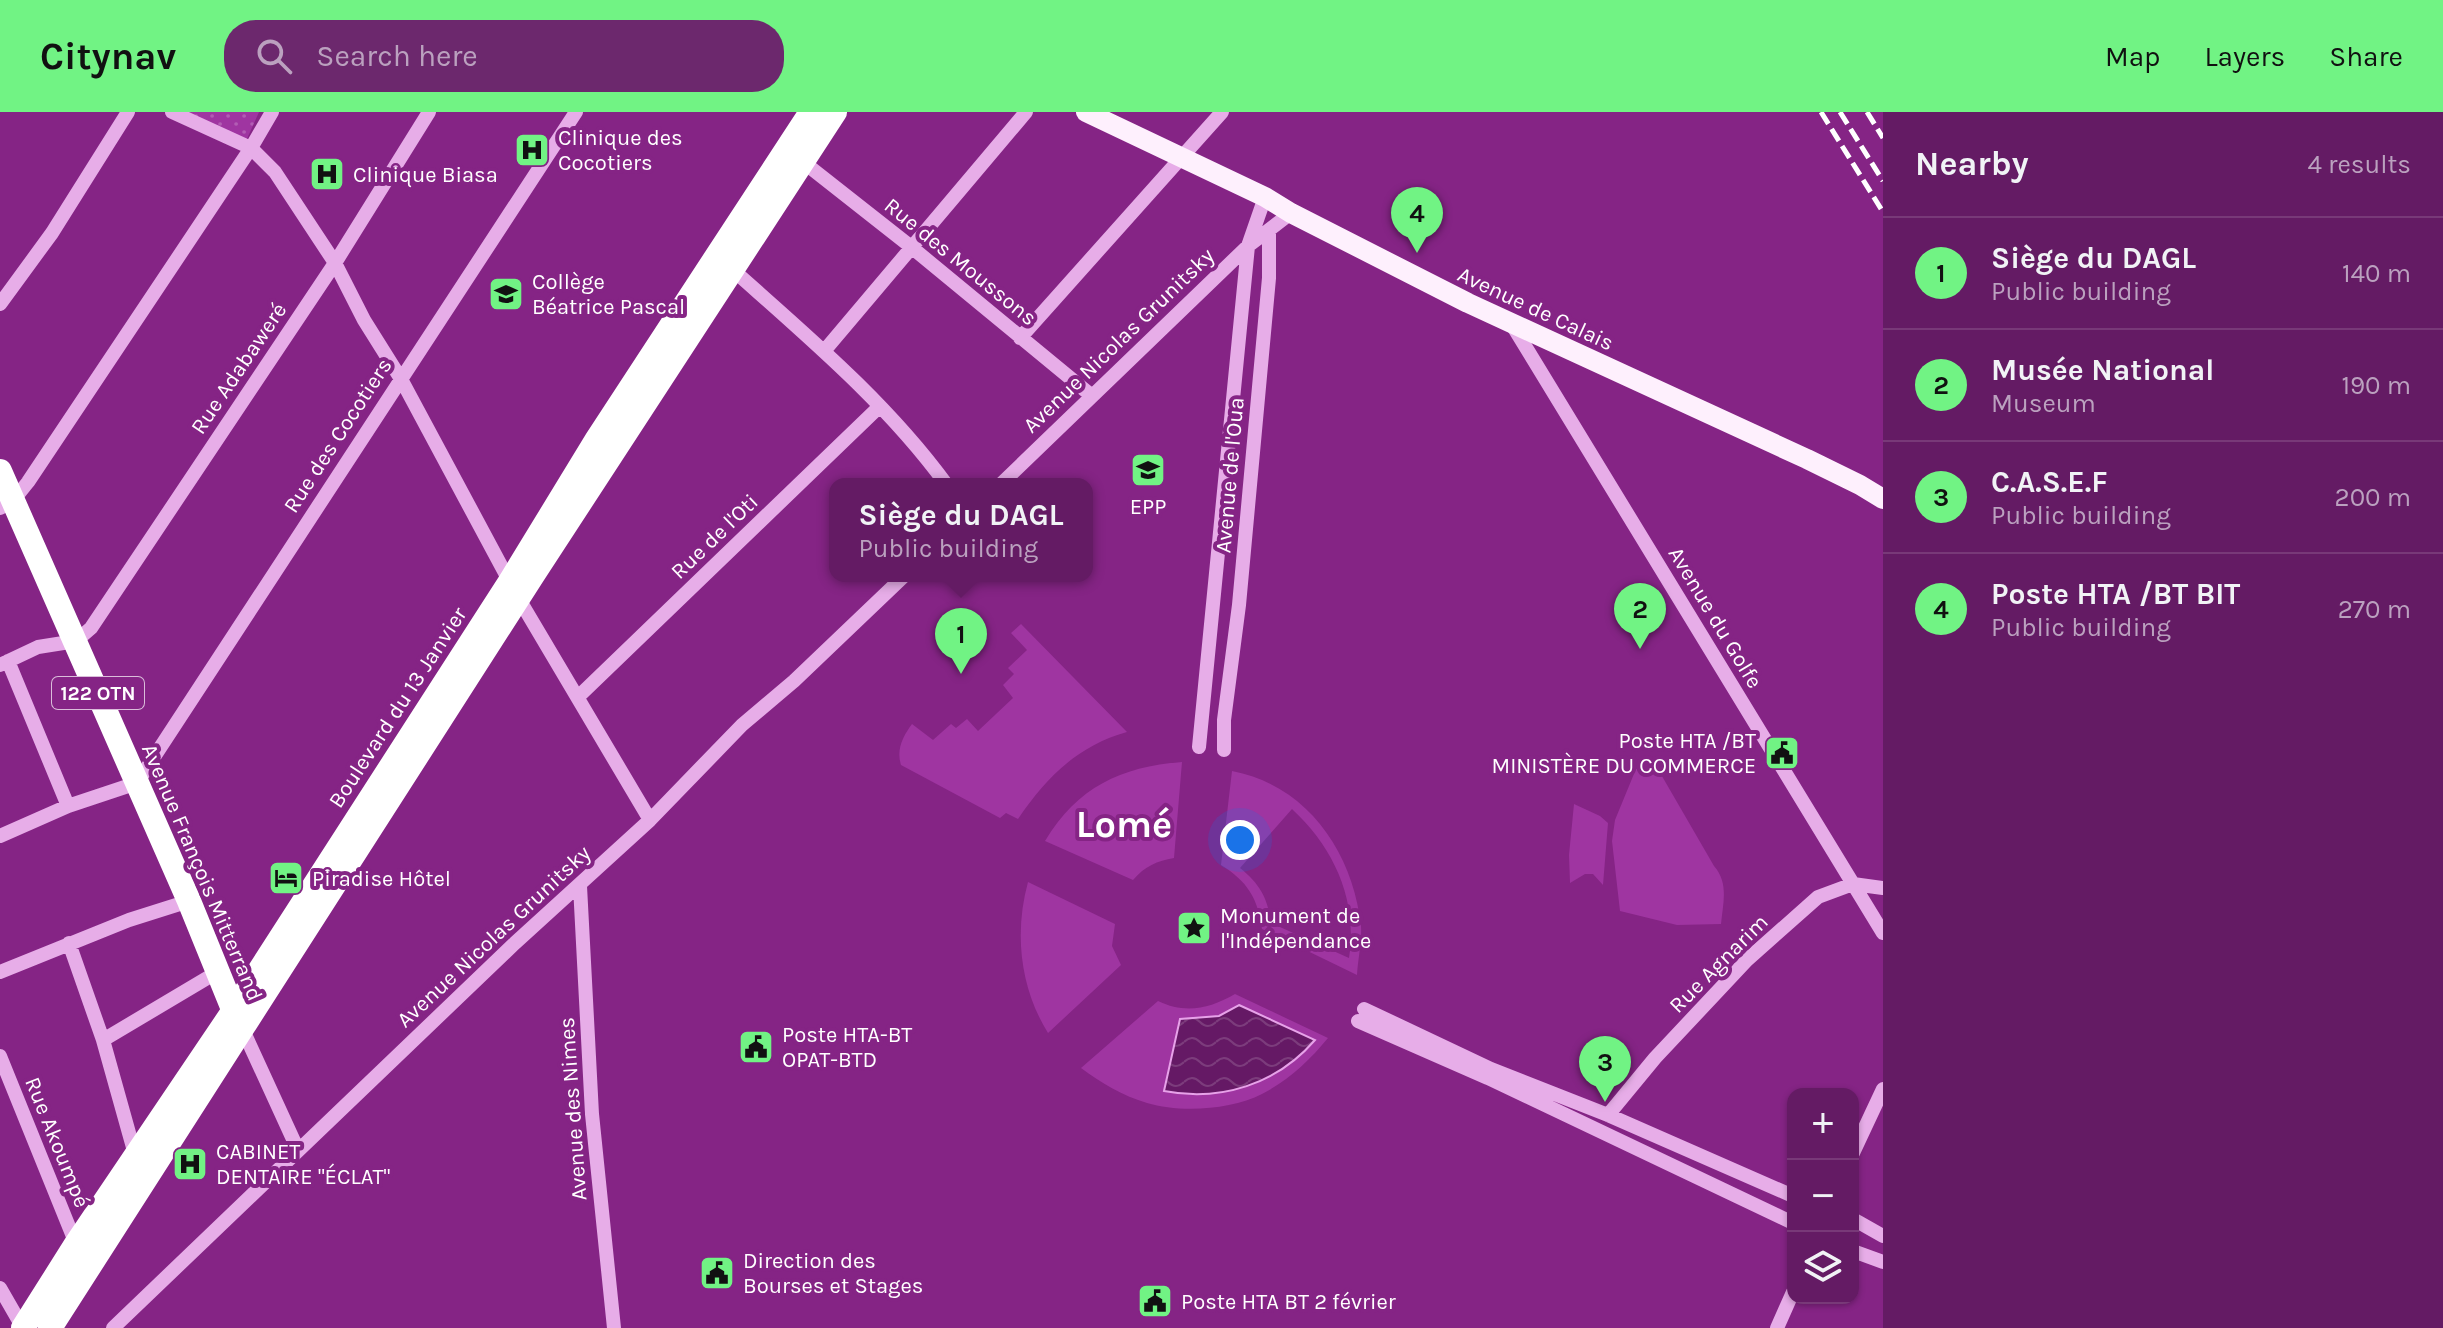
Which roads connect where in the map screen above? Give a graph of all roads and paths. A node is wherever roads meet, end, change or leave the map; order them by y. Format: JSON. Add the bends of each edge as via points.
{"nodes":[{"id":1,"x":128,"y":112,"type":"edge"},
{"id":2,"x":172,"y":112,"type":"edge"},
{"id":3,"x":272,"y":112,"type":"edge"},
{"id":4,"x":429,"y":112,"type":"edge"},
{"id":5,"x":576,"y":112,"type":"edge"},
{"id":6,"x":811,"y":112,"type":"edge"},
{"id":7,"x":835,"y":112,"type":"edge"},
{"id":8,"x":1026,"y":112,"type":"edge"},
{"id":9,"x":1086,"y":112,"type":"edge"},
{"id":10,"x":1222,"y":112,"type":"edge"},
{"id":11,"x":251,"y":148,"type":"junction"},
{"id":12,"x":1181,"y":156,"type":"junction"},
{"id":13,"x":802,"y":161,"type":"junction"},
{"id":14,"x":1265,"y":197,"type":"junction"},
{"id":15,"x":1291,"y":213,"type":"junction"},
{"id":16,"x":1269,"y":232,"type":"junction"},
{"id":17,"x":910,"y":246,"type":"junction"},
{"id":18,"x":1248,"y":246,"type":"junction"},
{"id":19,"x":335,"y":263,"type":"junction"},
{"id":20,"x":732,"y":269,"type":"junction"},
{"id":21,"x":0,"y":304,"type":"edge"},
{"id":22,"x":1511,"y":323,"type":"junction"},
{"id":23,"x":1020,"y":338,"type":"junction"},
{"id":24,"x":825,"y":350,"type":"junction"},
{"id":25,"x":401,"y":379,"type":"junction"},
{"id":26,"x":1092,"y":396,"type":"junction"},
{"id":27,"x":879,"y":407,"type":"junction"},
{"id":28,"x":0,"y":471,"type":"edge"},
{"id":29,"x":941,"y":478,"type":"edge"},
{"id":30,"x":1007,"y":478,"type":"edge"},
{"id":31,"x":1883,"y":499,"type":"edge"},
{"id":32,"x":6,"y":505,"type":"edge"},
{"id":33,"x":898,"y":582,"type":"edge"},
{"id":34,"x":515,"y":589,"type":"junction"},
{"id":35,"x":76,"y":641,"type":"junction"},
{"id":36,"x":4,"y":663,"type":"edge"},
{"id":37,"x":579,"y":696,"type":"junction"},
{"id":38,"x":1199,"y":747,"type":"dead end"},
{"id":39,"x":1224,"y":750,"type":"dead end"},
{"id":40,"x":137,"y":783,"type":"junction"},
{"id":41,"x":68,"y":806,"type":"junction"},
{"id":42,"x":650,"y":820,"type":"junction"},
{"id":43,"x":0,"y":836,"type":"edge"},
{"id":44,"x":1853,"y":884,"type":"junction"},
{"id":45,"x":580,"y":886,"type":"junction"},
{"id":46,"x":1883,"y":888,"type":"edge"},
{"id":47,"x":189,"y":901,"type":"junction"},
{"id":48,"x":1883,"y":933,"type":"edge"},
{"id":49,"x":69,"y":943,"type":"junction"},
{"id":50,"x":219,"y":971,"type":"junction"},
{"id":51,"x":0,"y":972,"type":"edge"},
{"id":52,"x":238,"y":1020,"type":"junction"},
{"id":53,"x":103,"y":1040,"type":"junction"},
{"id":54,"x":0,"y":1056,"type":"edge"},
{"id":55,"x":1883,"y":1089,"type":"edge"},
{"id":56,"x":1608,"y":1115,"type":"junction"},
{"id":57,"x":1859,"y":1140,"type":"edge"},
{"id":58,"x":298,"y":1150,"type":"junction"},
{"id":59,"x":136,"y":1158,"type":"junction"},
{"id":60,"x":1787,"y":1193,"type":"edge"},
{"id":61,"x":1787,"y":1220,"type":"edge"},
{"id":62,"x":1859,"y":1223,"type":"edge"},
{"id":63,"x":1878,"y":1234,"type":"edge"},
{"id":64,"x":76,"y":1244,"type":"junction"},
{"id":65,"x":1859,"y":1252,"type":"edge"},
{"id":66,"x":1859,"y":1253,"type":"edge"},
{"id":67,"x":1883,"y":1262,"type":"edge"},
{"id":68,"x":0,"y":1288,"type":"edge"},
{"id":69,"x":1788,"y":1304,"type":"edge"},
{"id":70,"x":23,"y":1328,"type":"edge"},
{"id":71,"x":50,"y":1328,"type":"edge"},
{"id":72,"x":113,"y":1328,"type":"edge"},
{"id":73,"x":614,"y":1328,"type":"edge"},
{"id":74,"x":1777,"y":1328,"type":"edge"}],
"edges":[{"from":1,"to":21,"type":"street"},
{"from":2,"to":11,"type":"street"},
{"from":3,"to":11,"type":"street"},
{"from":4,"to":19,"type":"street","name":"Rue Adabaweré"},
{"from":5,"to":25,"type":"street","name":"Rue des Cocotiers"},
{"from":6,"to":34,"type":"highway","name":"Boulevard du 13 Janvier","via":[[597,439]]},
{"from":7,"to":13,"type":"highway","name":"Boulevard du 13 Janvier"},
{"from":8,"to":17,"type":"street"},
{"from":9,"to":12,"type":"main road","name":"Avenue de Calais"},
{"from":10,"to":12,"type":"street"},
{"from":11,"to":19,"type":"street","via":[[275,172]]},
{"from":11,"to":32,"type":"street"},
{"from":12,"to":14,"type":"main road","name":"Avenue de Calais"},
{"from":12,"to":23,"type":"street"},
{"from":13,"to":17,"type":"street","name":"Rue des Moussons"},
{"from":13,"to":20,"type":"highway","name":"Boulevard du 13 Janvier"},
{"from":14,"to":15,"type":"main road","name":"Avenue de Calais"},
{"from":14,"to":18,"type":"street"},
{"from":15,"to":16,"type":"street"},
{"from":15,"to":22,"type":"main road","name":"Avenue de Calais"},
{"from":16,"to":18,"type":"street","name":"Avenue Nicolas Grunitsky"},
{"from":16,"to":39,"type":"street","name":"Avenue de l'Oua"},
{"from":17,"to":23,"type":"street","name":"Rue des Moussons"},
{"from":17,"to":24,"type":"street"},
{"from":18,"to":26,"type":"street","name":"Avenue Nicolas Grunitsky"},
{"from":18,"to":38,"type":"street","name":"Avenue de l'Oua"},
{"from":19,"to":25,"type":"street"},
{"from":19,"to":35,"type":"street","name":"Rue Adabaweré","via":[[91,628]]},
{"from":20,"to":24,"type":"street"},
{"from":20,"to":34,"type":"highway","name":"Boulevard du 13 Janvier"},
{"from":22,"to":31,"type":"main road","name":"Avenue de Calais"},
{"from":22,"to":44,"type":"street","name":"Avenue du Golfe"},
{"from":23,"to":26,"type":"street","name":"Rue des Moussons"},
{"from":24,"to":27,"type":"street"},
{"from":25,"to":34,"type":"street"},
{"from":25,"to":40,"type":"street","name":"Rue des Cocotiers"},
{"from":26,"to":30,"type":"street","name":"Avenue Nicolas Grunitsky"},
{"from":27,"to":29,"type":"street"},
{"from":27,"to":37,"type":"street","name":"Rue de l'Oti"},
{"from":28,"to":32,"type":"highway","name":"Avenue François Mitterrand","number":"122 OTN"},
{"from":32,"to":35,"type":"highway","name":"Avenue François Mitterrand","number":"122 OTN"},
{"from":33,"to":42,"type":"street","name":"Avenue Nicolas Grunitsky","via":[[742,725]]},
{"from":34,"to":37,"type":"street"},
{"from":34,"to":52,"type":"highway","name":"Boulevard du 13 Janvier"},
{"from":35,"to":36,"type":"street","via":[[38,647]]},
{"from":35,"to":40,"type":"highway","name":"Avenue François Mitterrand","number":"122 OTN"},
{"from":36,"to":41,"type":"street"},
{"from":37,"to":42,"type":"street"},
{"from":40,"to":41,"type":"street"},
{"from":40,"to":47,"type":"highway","name":"Avenue François Mitterrand","number":"122 OTN"},
{"from":41,"to":43,"type":"street"},
{"from":42,"to":45,"type":"street","name":"Avenue Nicolas Grunitsky"},
{"from":44,"to":46,"type":"street","name":"Rue Agnarim"},
{"from":44,"to":48,"type":"street","name":"Avenue du Golfe"},
{"from":44,"to":56,"type":"street","name":"Rue Agnarim","via":[[1818,897],[1747,960]]},
{"from":45,"to":58,"type":"street","name":"Avenue Nicolas Grunitsky"},
{"from":45,"to":73,"type":"street","name":"Avenue des Nimes","via":[[592,1114]]},
{"from":47,"to":49,"type":"street"},
{"from":47,"to":50,"type":"highway","name":"Avenue François Mitterrand","number":"122 OTN"},
{"from":49,"to":51,"type":"street"},
{"from":49,"to":53,"type":"street"},
{"from":50,"to":52,"type":"highway","name":"Avenue François Mitterrand","number":"122 OTN"},
{"from":50,"to":53,"type":"street"},
{"from":52,"to":58,"type":"street","number":"122 OTN"},
{"from":52,"to":59,"type":"highway","name":"Boulevard du 13 Janvier"},
{"from":52,"to":71,"type":"highway","name":"Boulevard du 13 Janvier"},
{"from":53,"to":59,"type":"street"},
{"from":54,"to":64,"type":"street","name":"Rue Akoumpé"},
{"from":55,"to":57,"type":"street"},
{"from":56,"to":60,"type":"street"},
{"from":56,"to":61,"type":"street","via":[[1361,1015]]},
{"from":58,"to":72,"type":"street","name":"Avenue Nicolas Grunitsky"},
{"from":59,"to":64,"type":"highway","name":"Boulevard du 13 Janvier"},
{"from":62,"to":63,"type":"street"},
{"from":63,"to":65,"type":"street"},
{"from":64,"to":70,"type":"highway","name":"Boulevard du 13 Janvier"},
{"from":66,"to":67,"type":"street"},
{"from":68,"to":70,"type":"street"},
{"from":69,"to":74,"type":"street"}]}
